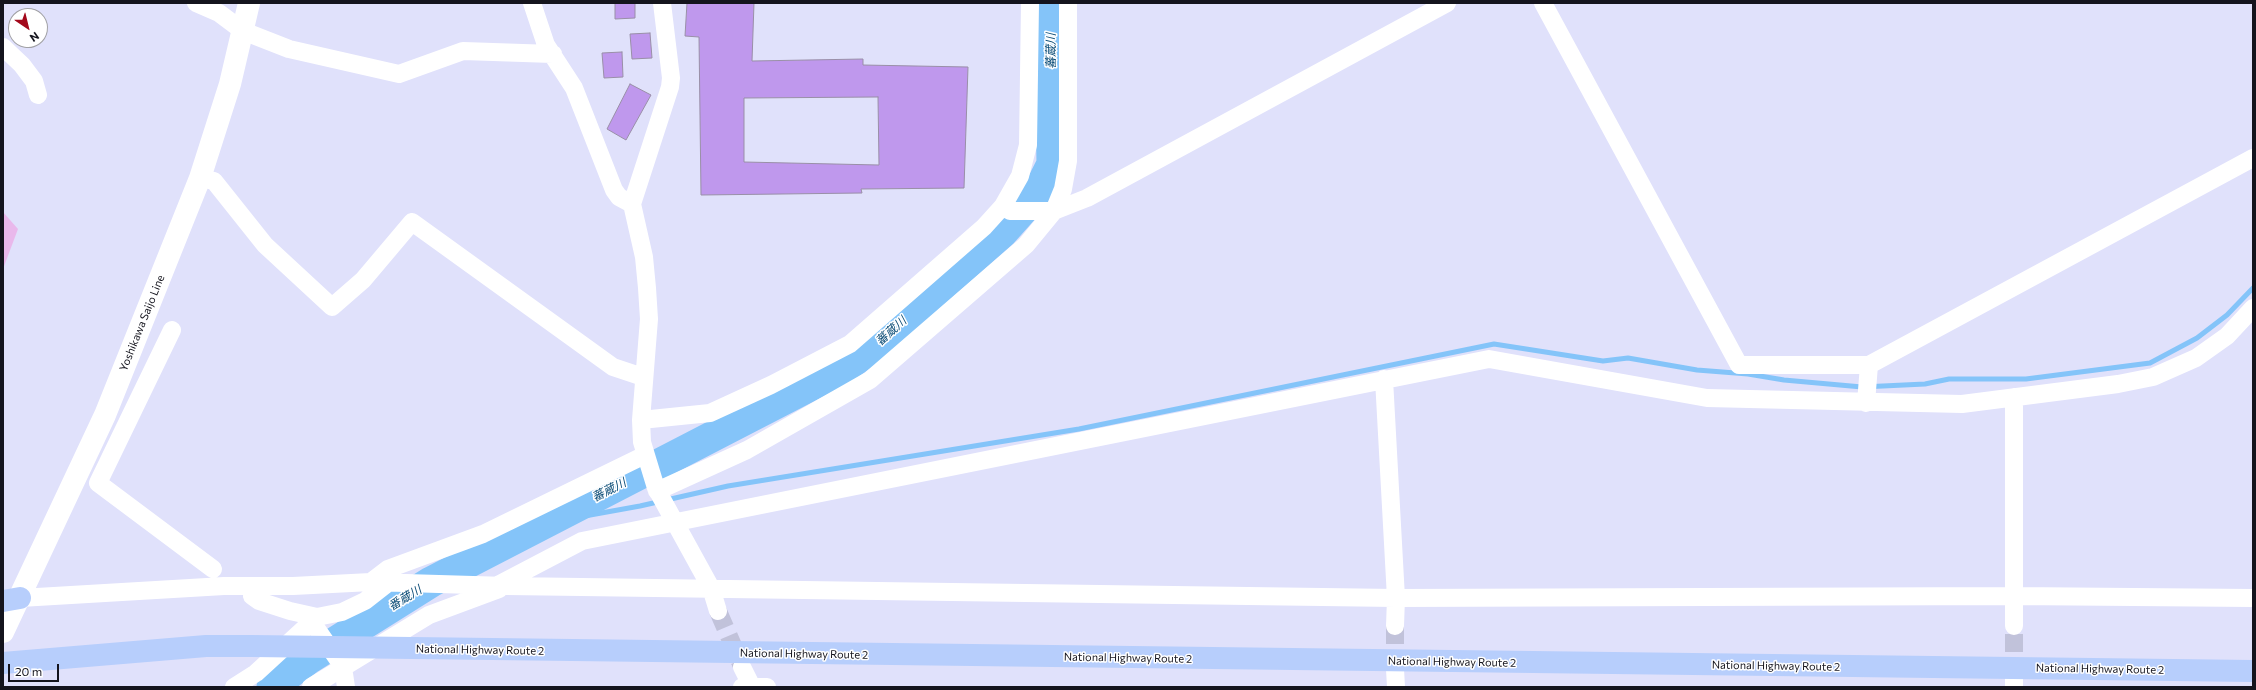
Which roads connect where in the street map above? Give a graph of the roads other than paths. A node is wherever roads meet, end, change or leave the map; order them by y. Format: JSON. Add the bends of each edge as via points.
{"nodes":[{"id":1,"x":196,"y":3,"type":"edge"},
{"id":2,"x":249,"y":3,"type":"edge"},
{"id":3,"x":532,"y":3,"type":"edge"},
{"id":4,"x":662,"y":3,"type":"edge"},
{"id":5,"x":1030,"y":3,"type":"edge"},
{"id":6,"x":1068,"y":3,"type":"edge"},
{"id":7,"x":1446,"y":3,"type":"edge"},
{"id":8,"x":1542,"y":3,"type":"edge"},
{"id":9,"x":243,"y":31,"type":"junction"},
{"id":10,"x":3,"y":47,"type":"edge"},
{"id":11,"x":553,"y":54,"type":"junction"},
{"id":12,"x":38,"y":95,"type":"dead end"},
{"id":13,"x":2253,"y":158,"type":"edge"},
{"id":14,"x":200,"y":178,"type":"junction"},
{"id":15,"x":632,"y":204,"type":"junction"},
{"id":16,"x":1006,"y":208,"type":"junction"},
{"id":17,"x":1054,"y":211,"type":"junction"},
{"id":18,"x":2253,"y":308,"type":"edge"},
{"id":19,"x":172,"y":330,"type":"dead end"},
{"id":20,"x":1869,"y":365,"type":"junction"},
{"id":21,"x":643,"y":377,"type":"junction"},
{"id":22,"x":1384,"y":379,"type":"junction"},
{"id":23,"x":2014,"y":397,"type":"junction"},
{"id":24,"x":1866,"y":403,"type":"junction"},
{"id":25,"x":105,"y":415,"type":"junction"},
{"id":26,"x":641,"y":420,"type":"junction"},
{"id":27,"x":124,"y":428,"type":"junction"},
{"id":28,"x":646,"y":458,"type":"junction"},
{"id":29,"x":657,"y":491,"type":"junction"},
{"id":30,"x":676,"y":523,"type":"junction"},
{"id":31,"x":213,"y":570,"type":"dead end"},
{"id":32,"x":380,"y":583,"type":"junction"},
{"id":33,"x":501,"y":586,"type":"junction"},
{"id":34,"x":711,"y":588,"type":"junction"},
{"id":35,"x":252,"y":596,"type":"dead end"},
{"id":36,"x":2014,"y":596,"type":"junction"},
{"id":37,"x":1396,"y":598,"type":"junction"},
{"id":38,"x":2253,"y":598,"type":"edge"},
{"id":39,"x":11,"y":599,"type":"edge"},
{"id":40,"x":718,"y":611,"type":"tunnel mouth"},
{"id":41,"x":314,"y":621,"type":"junction"},
{"id":42,"x":1395,"y":626,"type":"tunnel mouth"},
{"id":43,"x":2014,"y":626,"type":"tunnel mouth"},
{"id":44,"x":3,"y":632,"type":"edge"},
{"id":45,"x":13,"y":662,"type":"edge"},
{"id":46,"x":342,"y":667,"type":"junction"},
{"id":47,"x":742,"y":667,"type":"tunnel mouth"},
{"id":48,"x":1395,"y":669,"type":"tunnel mouth"},
{"id":49,"x":2253,"y":671,"type":"edge"},
{"id":50,"x":234,"y":687,"type":"edge"},
{"id":51,"x":312,"y":687,"type":"edge"},
{"id":52,"x":346,"y":687,"type":"edge"},
{"id":53,"x":742,"y":687,"type":"edge"},
{"id":54,"x":752,"y":687,"type":"edge"},
{"id":55,"x":767,"y":687,"type":"edge"},
{"id":56,"x":1396,"y":687,"type":"edge"}],
"edges":[{"from":1,"to":9,"type":"street","via":[[219,13]]},
{"from":2,"to":9,"type":"main road","name":"Yoshikawa Saijo Line"},
{"from":3,"to":11,"type":"street","via":[[546,45]]},
{"from":4,"to":15,"type":"street","via":[[670,87]]},
{"from":5,"to":16,"type":"street","via":[[1028,145],[1020,176]]},
{"from":6,"to":17,"type":"street","via":[[1068,161],[1063,188]]},
{"from":7,"to":17,"type":"street","via":[[1087,198]]},
{"from":8,"to":20,"type":"street","via":[[1740,365]]},
{"from":9,"to":11,"type":"street","via":[[288,49],[399,74],[463,51]]},
{"from":9,"to":14,"type":"main road","name":"Yoshikawa Saijo Line","via":[[230,84]]},
{"from":10,"to":12,"type":"street","via":[[34,81]]},
{"from":11,"to":15,"type":"street","via":[[574,88],[614,190],[619,197]]},
{"from":13,"to":20,"type":"street"},
{"from":14,"to":21,"type":"street","via":[[214,181],[265,245],[332,307],[364,280],[412,222],[613,367]]},
{"from":14,"to":25,"type":"main road","name":"Yoshikawa Saijo Line"},
{"from":15,"to":21,"type":"street","via":[[644,256],[648,288],[649,319]]},
{"from":16,"to":17,"type":"street"},
{"from":16,"to":26,"type":"street","via":[[850,344],[710,413]]},
{"from":17,"to":29,"type":"street","via":[[1026,245],[870,380],[747,450]]},
{"from":18,"to":23,"type":"street","via":[[2227,336],[2196,358],[2153,377]]},
{"from":19,"to":27,"type":"street"},
{"from":20,"to":24,"type":"street"},
{"from":21,"to":26,"type":"street"},
{"from":22,"to":24,"type":"street","via":[[1489,359],[1707,398]]},
{"from":22,"to":30,"type":"street"},
{"from":22,"to":37,"type":"street"},
{"from":23,"to":24,"type":"street","via":[[1962,404]]},
{"from":23,"to":36,"type":"street"},
{"from":25,"to":27,"type":"street"},
{"from":25,"to":39,"type":"main road","name":"Yoshikawa Saijo Line"},
{"from":26,"to":28,"type":"street"},
{"from":27,"to":31,"type":"street","via":[[98,483]]},
{"from":28,"to":29,"type":"street"},
{"from":28,"to":32,"type":"street","via":[[483,534],[388,569]]},
{"from":29,"to":30,"type":"street"},
{"from":30,"to":33,"type":"street","via":[[582,541]]},
{"from":30,"to":34,"type":"street"},
{"from":32,"to":33,"type":"street"},
{"from":32,"to":39,"type":"street","via":[[224,586]]},
{"from":32,"to":41,"type":"street","via":[[366,601]]},
{"from":33,"to":34,"type":"street"},
{"from":33,"to":46,"type":"street","via":[[430,615]]},
{"from":34,"to":37,"type":"street"},
{"from":34,"to":40,"type":"street"},
{"from":35,"to":41,"type":"street","via":[[259,601]]},
{"from":36,"to":37,"type":"street"},
{"from":36,"to":38,"type":"street"},
{"from":36,"to":43,"type":"street"},
{"from":37,"to":42,"type":"street"},
{"from":39,"to":44,"type":"main road","name":"Yoshikawa Saijo Line"},
{"from":41,"to":46,"type":"street"},
{"from":41,"to":50,"type":"street","via":[[256,673]]},
{"from":45,"to":49,"type":"highway","name":"National Highway Route 2","via":[[206,646],[252,646]]},
{"from":46,"to":51,"type":"street"},
{"from":46,"to":52,"type":"street"},
{"from":47,"to":54,"type":"street"},
{"from":48,"to":56,"type":"street"},
{"from":53,"to":54,"type":"street"},
{"from":54,"to":55,"type":"street"}]}
